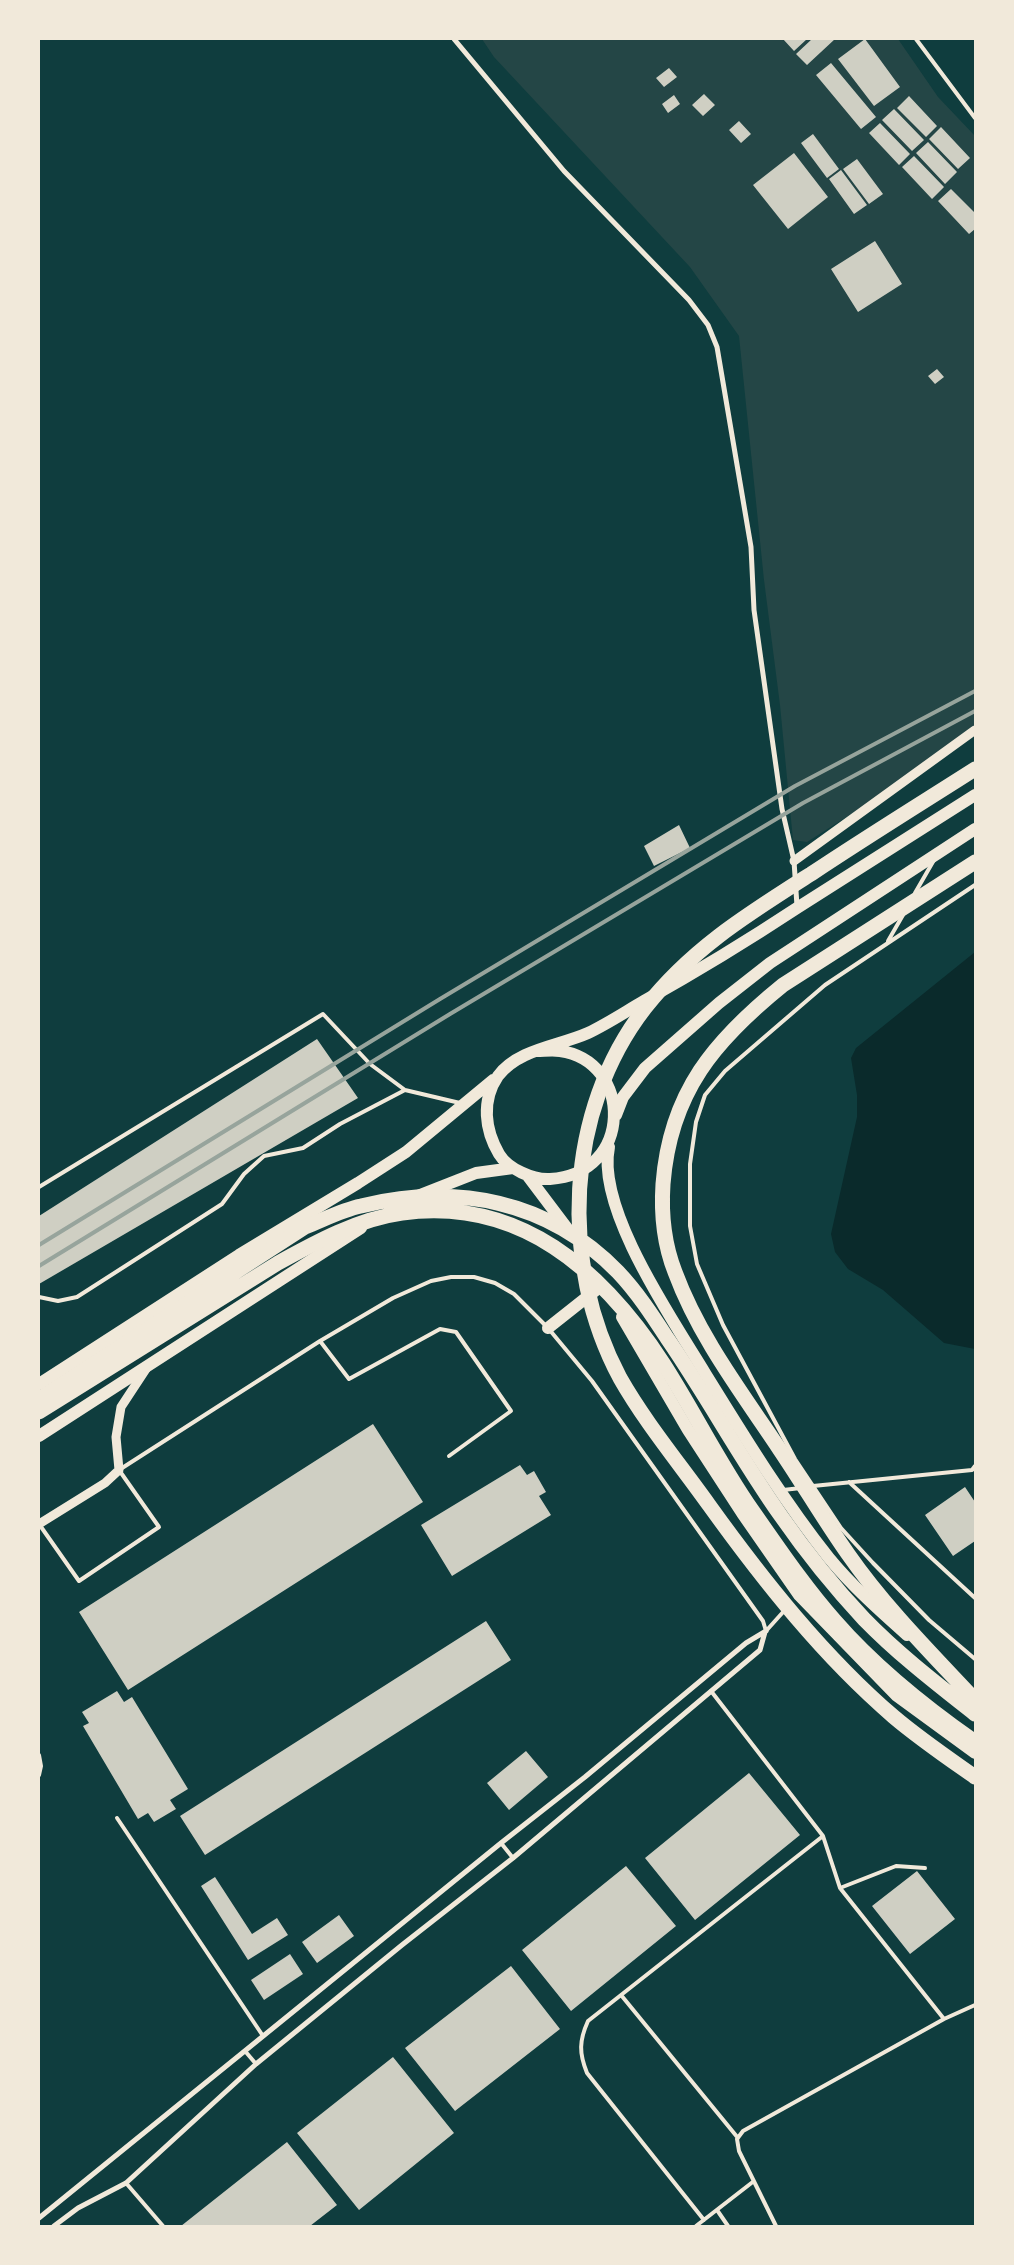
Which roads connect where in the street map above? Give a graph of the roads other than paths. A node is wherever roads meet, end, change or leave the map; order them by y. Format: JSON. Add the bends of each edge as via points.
{"nodes":[{"id":1,"x":454,"y":39,"type":"edge"},
{"id":2,"x":916,"y":39,"type":"edge"},
{"id":3,"x":975,"y":118,"type":"edge"},
{"id":4,"x":975,"y":730,"type":"edge"},
{"id":5,"x":975,"y":769,"type":"edge"},
{"id":6,"x":975,"y":795,"type":"edge"},
{"id":7,"x":975,"y":829,"type":"edge"},
{"id":8,"x":940,"y":851,"type":"junction"},
{"id":9,"x":794,"y":861,"type":"junction"},
{"id":10,"x":975,"y":862,"type":"edge"},
{"id":11,"x":975,"y":885,"type":"edge"},
{"id":12,"x":798,"y":908,"type":"junction"},
{"id":13,"x":887,"y":943,"type":"junction"},
{"id":14,"x":537,"y":1051,"type":"junction"},
{"id":15,"x":499,"y":1076,"type":"junction"},
{"id":16,"x":405,"y":1090,"type":"junction"},
{"id":17,"x":465,"y":1104,"type":"junction"},
{"id":18,"x":615,"y":1117,"type":"junction"},
{"id":19,"x":611,"y":1137,"type":"junction"},
{"id":20,"x":513,"y":1168,"type":"junction"},
{"id":21,"x":527,"y":1175,"type":"junction"},
{"id":22,"x":39,"y":1187,"type":"edge"},
{"id":23,"x":603,"y":1284,"type":"junction"},
{"id":24,"x":39,"y":1297,"type":"edge"},
{"id":25,"x":548,"y":1328,"type":"junction"},
{"id":26,"x":320,"y":1341,"type":"junction"},
{"id":27,"x":146,"y":1368,"type":"junction"},
{"id":28,"x":39,"y":1384,"type":"edge"},
{"id":29,"x":39,"y":1399,"type":"edge"},
{"id":30,"x":39,"y":1412,"type":"edge"},
{"id":31,"x":39,"y":1436,"type":"edge"},
{"id":32,"x":449,"y":1456,"type":"dead end"},
{"id":33,"x":975,"y":1466,"type":"edge"},
{"id":34,"x":119,"y":1470,"type":"junction"},
{"id":35,"x":974,"y":1472,"type":"edge"},
{"id":36,"x":849,"y":1482,"type":"junction"},
{"id":37,"x":813,"y":1486,"type":"junction"},
{"id":38,"x":779,"y":1490,"type":"junction"},
{"id":39,"x":39,"y":1524,"type":"edge"},
{"id":40,"x":799,"y":1595,"type":"junction"},
{"id":41,"x":975,"y":1598,"type":"edge"},
{"id":42,"x":766,"y":1631,"type":"junction"},
{"id":43,"x":975,"y":1660,"type":"edge"},
{"id":44,"x":948,"y":1671,"type":"junction"},
{"id":45,"x":711,"y":1691,"type":"junction"},
{"id":46,"x":975,"y":1693,"type":"edge"},
{"id":47,"x":975,"y":1700,"type":"edge"},
{"id":48,"x":975,"y":1714,"type":"edge"},
{"id":49,"x":975,"y":1742,"type":"edge"},
{"id":50,"x":975,"y":1753,"type":"edge"},
{"id":51,"x":39,"y":1755,"type":"edge"},
{"id":52,"x":39,"y":1775,"type":"edge"},
{"id":53,"x":975,"y":1777,"type":"edge"},
{"id":54,"x":117,"y":1818,"type":"dead end"},
{"id":55,"x":823,"y":1836,"type":"junction"},
{"id":56,"x":501,"y":1842,"type":"junction"},
{"id":57,"x":513,"y":1858,"type":"junction"},
{"id":58,"x":925,"y":1868,"type":"dead end"},
{"id":59,"x":840,"y":1888,"type":"junction"},
{"id":60,"x":621,"y":1995,"type":"junction"},
{"id":61,"x":975,"y":2005,"type":"edge"},
{"id":62,"x":944,"y":2019,"type":"junction"},
{"id":63,"x":263,"y":2036,"type":"junction"},
{"id":64,"x":245,"y":2051,"type":"junction"},
{"id":65,"x":256,"y":2064,"type":"junction"},
{"id":66,"x":738,"y":2138,"type":"junction"},
{"id":67,"x":754,"y":2181,"type":"junction"},
{"id":68,"x":126,"y":2183,"type":"junction"},
{"id":69,"x":717,"y":2210,"type":"junction"},
{"id":70,"x":39,"y":2218,"type":"edge"},
{"id":71,"x":704,"y":2220,"type":"junction"},
{"id":72,"x":54,"y":2226,"type":"edge"},
{"id":73,"x":163,"y":2226,"type":"edge"},
{"id":74,"x":696,"y":2226,"type":"edge"},
{"id":75,"x":728,"y":2226,"type":"edge"},
{"id":76,"x":776,"y":2226,"type":"edge"}],
"edges":[{"from":1,"to":9,"type":"street","via":[[564,171],[689,300],[708,325],[717,347],[751,547],[756,619],[782,809]]},
{"from":2,"to":3,"type":"lane"},
{"from":4,"to":9,"type":"street"},
{"from":5,"to":53,"type":"highway","via":[[733,924],[664,984],[628,1032],[598,1091],[583,1154],[580,1221],[588,1294],[602,1337],[620,1377],[658,1434],[735,1542],[810,1633],[894,1717]]},
{"from":6,"to":12,"type":"main road"},
{"from":7,"to":8,"type":"main road"},
{"from":8,"to":13,"type":"lane"},
{"from":8,"to":18,"type":"main road","via":[[770,963],[719,1002],[645,1068],[623,1097]]},
{"from":9,"to":12,"type":"street"},
{"from":10,"to":44,"type":"highway","via":[[784,985],[724,1038],[704,1063],[680,1106],[670,1136],[663,1195],[663,1221],[674,1271],[695,1317],[725,1368],[848,1555]]},
{"from":11,"to":13,"type":"lane"},
{"from":12,"to":14,"type":"main road","via":[[696,972],[587,1033]]},
{"from":13,"to":37,"type":"lane","via":[[825,985],[725,1071],[705,1095],[696,1122],[690,1164],[690,1226],[697,1264],[735,1347],[795,1460]]},
{"from":14,"to":15,"type":"main road","via":[[516,1060]]},
{"from":14,"to":18,"type":"main road","via":[[560,1051],[582,1058],[600,1074],[612,1094]]},
{"from":15,"to":17,"type":"main road"},
{"from":15,"to":20,"type":"main road","via":[[488,1096],[486,1120],[501,1159]]},
{"from":16,"to":17,"type":"lane"},
{"from":16,"to":22,"type":"lane","via":[[370,1064],[323,1014]]},
{"from":16,"to":24,"type":"lane","via":[[340,1124],[303,1148],[264,1156],[244,1174],[222,1204],[77,1298],[58,1301]]},
{"from":17,"to":28,"type":"main road","via":[[406,1152]]},
{"from":18,"to":19,"type":"main road"},
{"from":19,"to":21,"type":"main road","via":[[602,1155],[586,1169],[568,1177],[547,1179]]},
{"from":19,"to":38,"type":"main road","via":[[606,1159],[628,1236],[663,1305]]},
{"from":20,"to":21,"type":"main road"},
{"from":20,"to":27,"type":"main road","via":[[476,1173],[385,1213]]},
{"from":21,"to":23,"type":"main road","via":[[573,1236]]},
{"from":23,"to":25,"type":"main road"},
{"from":23,"to":40,"type":"main road","via":[[688,1430]]},
{"from":25,"to":26,"type":"lane","via":[[514,1294],[495,1283],[474,1277],[451,1277],[431,1281],[393,1298]]},
{"from":25,"to":42,"type":"lane","via":[[592,1381],[763,1621]]},
{"from":26,"to":32,"type":"lane","via":[[349,1379],[440,1329],[456,1332],[510,1410]]},
{"from":26,"to":34,"type":"lane"},
{"from":27,"to":31,"type":"main road"},
{"from":27,"to":34,"type":"street","via":[[121,1407],[116,1436]]},
{"from":29,"to":48,"type":"highway","via":[[305,1228],[324,1219],[359,1206],[444,1195],[518,1208],[551,1221],[576,1236],[618,1272],[680,1356],[757,1481],[809,1554],[865,1620],[909,1661]]},
{"from":30,"to":49,"type":"highway","via":[[315,1242],[400,1213],[460,1212],[500,1221],[542,1240],[598,1281],[638,1327],[751,1508],[834,1620],[874,1661]]},
{"from":33,"to":35,"type":"lane"},
{"from":34,"to":39,"type":"street","via":[[105,1484]]},
{"from":34,"to":39,"type":"lane","via":[[159,1527],[79,1581]]},
{"from":35,"to":36,"type":"lane"},
{"from":36,"to":37,"type":"lane"},
{"from":36,"to":41,"type":"lane"},
{"from":37,"to":38,"type":"lane"},
{"from":37,"to":43,"type":"lane","via":[[841,1528],[873,1564]]},
{"from":38,"to":44,"type":"main road","via":[[830,1559],[868,1600]]},
{"from":40,"to":42,"type":"lane"},
{"from":40,"to":50,"type":"main road","via":[[897,1696]]},
{"from":42,"to":45,"type":"street","via":[[760,1650]]},
{"from":42,"to":56,"type":"street","via":[[746,1643],[585,1777]]},
{"from":44,"to":46,"type":"main road"},
{"from":44,"to":47,"type":"highway"},
{"from":45,"to":55,"type":"lane"},
{"from":45,"to":57,"type":"street"},
{"from":51,"to":52,"type":"lane"},
{"from":54,"to":63,"type":"lane"},
{"from":55,"to":59,"type":"lane"},
{"from":55,"to":60,"type":"lane"},
{"from":56,"to":57,"type":"lane"},
{"from":56,"to":63,"type":"street"},
{"from":57,"to":65,"type":"street"},
{"from":58,"to":59,"type":"lane","via":[[896,1866]]},
{"from":59,"to":62,"type":"lane"},
{"from":60,"to":66,"type":"lane"},
{"from":60,"to":71,"type":"lane","via":[[588,2021],[580,2038],[580,2055],[587,2073]]},
{"from":61,"to":62,"type":"lane"},
{"from":62,"to":66,"type":"lane","via":[[749,2127]]},
{"from":63,"to":64,"type":"street"},
{"from":64,"to":65,"type":"lane"},
{"from":64,"to":70,"type":"street"},
{"from":65,"to":68,"type":"street"},
{"from":66,"to":67,"type":"lane","via":[[739,2151]]},
{"from":67,"to":69,"type":"lane"},
{"from":67,"to":76,"type":"lane"},
{"from":68,"to":72,"type":"street","via":[[78,2208]]},
{"from":68,"to":73,"type":"lane"},
{"from":69,"to":71,"type":"lane"},
{"from":69,"to":75,"type":"lane"},
{"from":71,"to":74,"type":"lane"}]}
